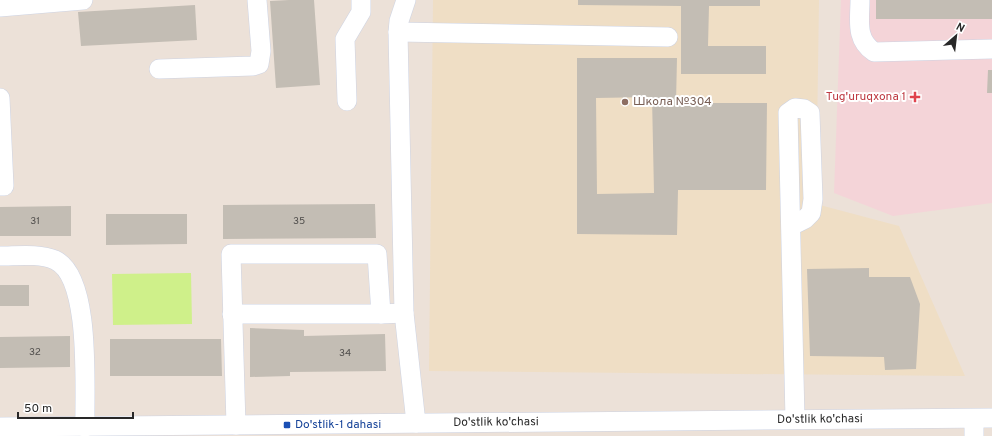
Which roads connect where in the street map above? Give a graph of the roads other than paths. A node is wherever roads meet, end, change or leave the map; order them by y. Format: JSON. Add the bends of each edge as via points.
{"nodes":[{"id":1,"x":83,"y":0,"type":"edge"},
{"id":2,"x":257,"y":0,"type":"edge"},
{"id":3,"x":361,"y":0,"type":"edge"},
{"id":4,"x":406,"y":0,"type":"edge"},
{"id":5,"x":860,"y":0,"type":"edge"},
{"id":6,"x":0,"y":7,"type":"edge"},
{"id":7,"x":398,"y":32,"type":"junction"},
{"id":8,"x":668,"y":37,"type":"dead end"},
{"id":9,"x":992,"y":49,"type":"edge"},
{"id":10,"x":159,"y":69,"type":"dead end"},
{"id":11,"x":0,"y":98,"type":"edge"},
{"id":12,"x":347,"y":101,"type":"dead end"},
{"id":13,"x":0,"y":186,"type":"edge"},
{"id":14,"x":791,"y":226,"type":"junction"},
{"id":15,"x":0,"y":256,"type":"edge"},
{"id":16,"x":404,"y":313,"type":"junction"},
{"id":17,"x":232,"y":314,"type":"junction"},
{"id":18,"x":381,"y":314,"type":"junction"},
{"id":19,"x":795,"y":419,"type":"junction"},
{"id":20,"x":416,"y":423,"type":"junction"},
{"id":21,"x":980,"y":424,"type":"edge"},
{"id":22,"x":236,"y":425,"type":"junction"},
{"id":23,"x":85,"y":426,"type":"junction"},
{"id":24,"x":0,"y":427,"type":"edge"},
{"id":25,"x":696,"y":428,"type":"edge"},
{"id":26,"x":343,"y":430,"type":"edge"}],
"edges":[{"from":1,"to":6,"type":"street"},
{"from":2,"to":10,"type":"street","via":[[261,51],[259,64]]},
{"from":3,"to":12,"type":"street","via":[[361,12],[344,39]]},
{"from":4,"to":7,"type":"street"},
{"from":5,"to":9,"type":"street","via":[[860,36],[866,46],[874,52]]},
{"from":7,"to":8,"type":"street"},
{"from":7,"to":16,"type":"street"},
{"from":11,"to":13,"type":"street","via":[[4,186]]},
{"from":14,"to":14,"type":"street","via":[[788,113],[795,108],[810,113],[813,198],[810,213],[805,219]]},
{"from":14,"to":19,"type":"street"},
{"from":15,"to":23,"type":"street","via":[[55,260],[65,267],[73,281],[84,320]]},
{"from":16,"to":18,"type":"street"},
{"from":16,"to":20,"type":"street"},
{"from":17,"to":18,"type":"street"},
{"from":17,"to":18,"type":"street","via":[[231,254],[377,254]]},
{"from":17,"to":22,"type":"street"},
{"from":19,"to":21,"type":"street","name":"Do'stlik ko'chasi"},
{"from":19,"to":25,"type":"street","name":"Do'stlik ko'chasi"},
{"from":20,"to":25,"type":"street","name":"Do'stlik ko'chasi"},
{"from":20,"to":26,"type":"street","name":"Do'stlik ko'chasi"},
{"from":22,"to":23,"type":"street","name":"Do'stlik ko'chasi"},
{"from":22,"to":26,"type":"street","name":"Do'stlik ko'chasi"},
{"from":23,"to":24,"type":"street","name":"Do'stlik ko'chasi"}]}
